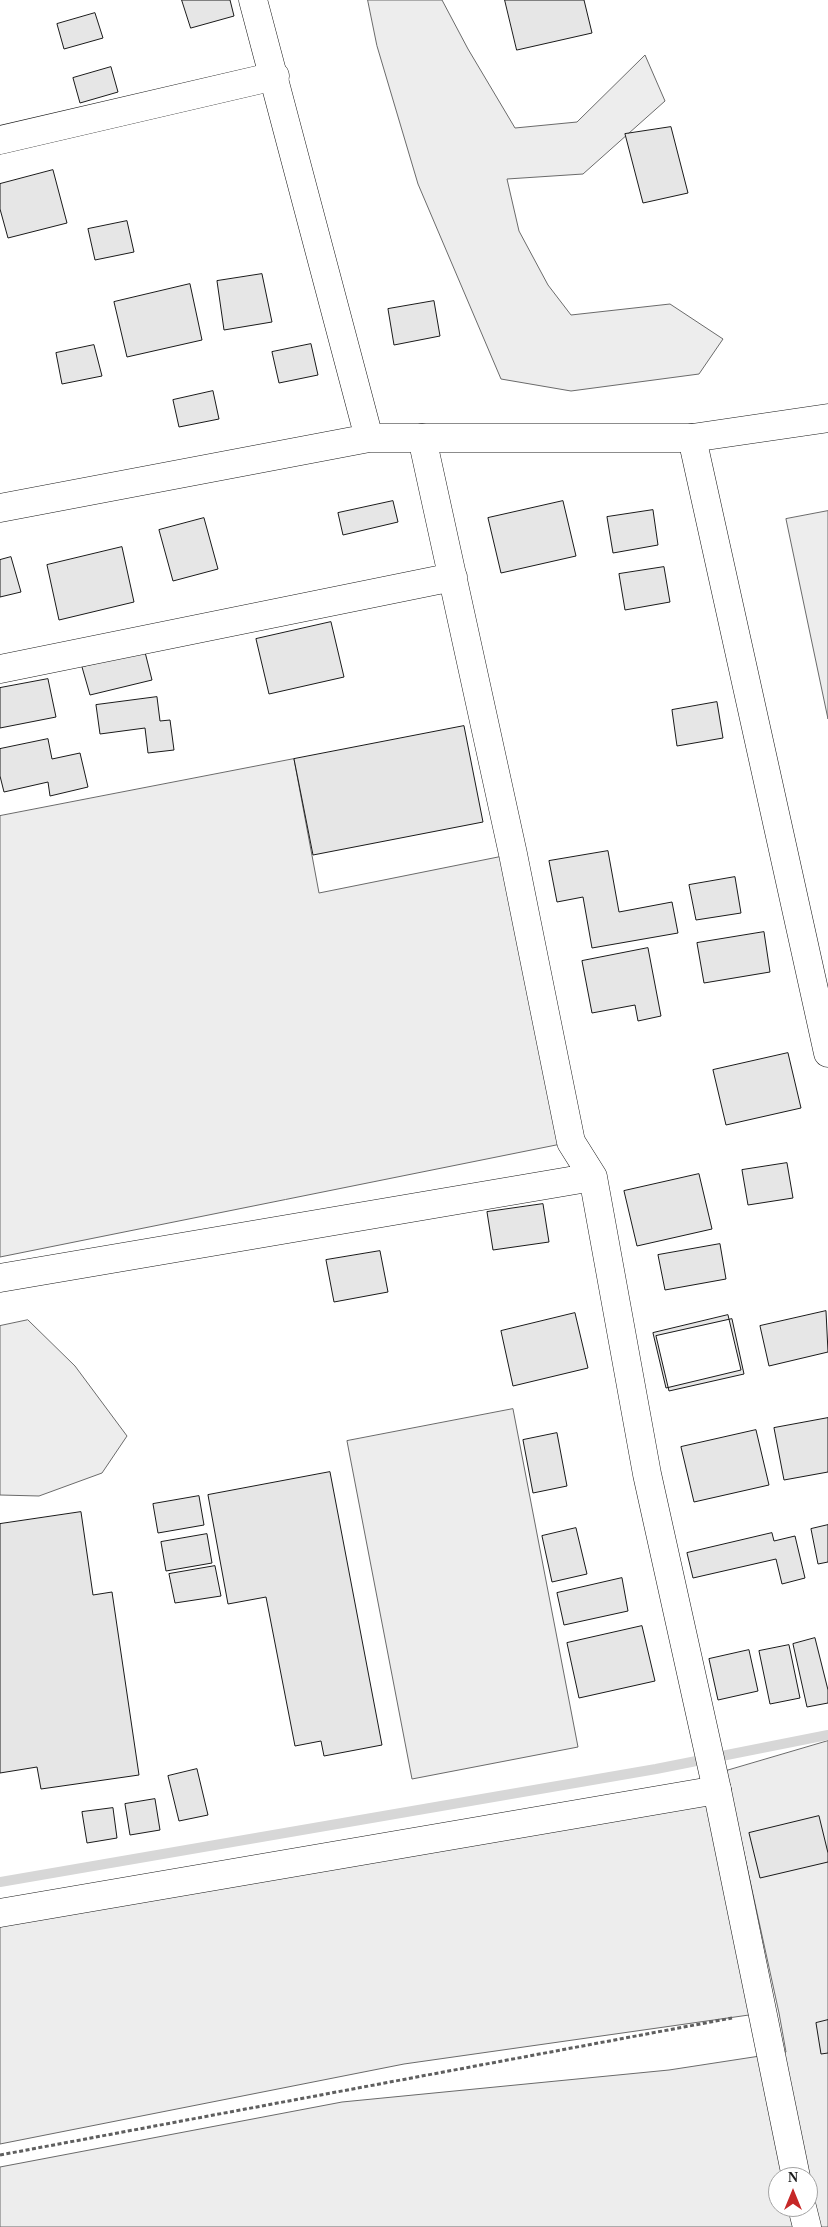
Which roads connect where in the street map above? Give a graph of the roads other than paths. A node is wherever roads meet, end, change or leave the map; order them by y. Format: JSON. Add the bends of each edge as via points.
{"nodes":[{"id":1,"x":253,"y":0,"type":"edge"},
{"id":2,"x":275,"y":76,"type":"junction"},
{"id":3,"x":0,"y":140,"type":"edge"},
{"id":4,"x":828,"y":418,"type":"edge"},
{"id":5,"x":369,"y":438,"type":"junction"},
{"id":6,"x":422,"y":438,"type":"junction"},
{"id":7,"x":692,"y":438,"type":"junction"},
{"id":8,"x":0,"y":508,"type":"edge"},
{"id":9,"x":453,"y":577,"type":"junction"},
{"id":10,"x":0,"y":670,"type":"edge"},
{"id":11,"x":828,"y":1053,"type":"edge"},
{"id":12,"x":593,"y":1177,"type":"junction"},
{"id":13,"x":0,"y":1278,"type":"edge"},
{"id":14,"x":717,"y":1790,"type":"junction"},
{"id":15,"x":0,"y":1913,"type":"edge"},
{"id":16,"x":794,"y":2167,"type":"edge"}],
"edges":[{"from":1,"to":2,"type":"street"},
{"from":2,"to":3,"type":"street"},
{"from":2,"to":5,"type":"street"},
{"from":4,"to":7,"type":"street"},
{"from":5,"to":6,"type":"street"},
{"from":5,"to":8,"type":"street"},
{"from":6,"to":7,"type":"street"},
{"from":6,"to":9,"type":"street"},
{"from":7,"to":11,"type":"street"},
{"from":9,"to":10,"type":"street"},
{"from":9,"to":12,"type":"street","via":[[571,1142]]},
{"from":12,"to":13,"type":"street"},
{"from":12,"to":14,"type":"street","via":[[647,1474]]},
{"from":14,"to":15,"type":"street"},
{"from":14,"to":16,"type":"street"}]}
